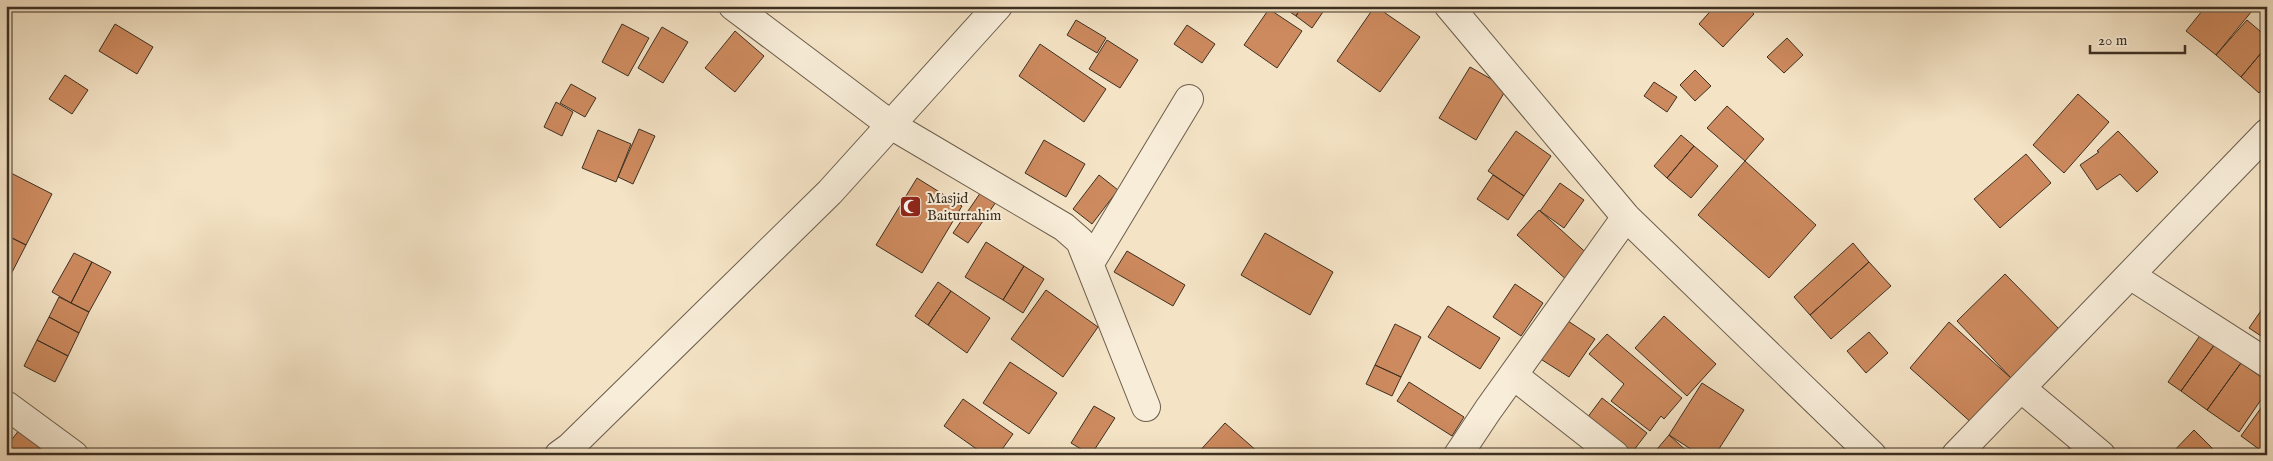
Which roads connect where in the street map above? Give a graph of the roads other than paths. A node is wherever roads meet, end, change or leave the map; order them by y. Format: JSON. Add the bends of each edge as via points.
{"nodes":[{"id":1,"x":733,"y":6,"type":"edge"},
{"id":2,"x":998,"y":6,"type":"edge"},
{"id":3,"x":1449,"y":6,"type":"edge"},
{"id":4,"x":1189,"y":99,"type":"dead end"},
{"id":5,"x":891,"y":125,"type":"junction"},
{"id":6,"x":2267,"y":133,"type":"edge"},
{"id":7,"x":1626,"y":217,"type":"junction"},
{"id":8,"x":1090,"y":263,"type":"junction"},
{"id":9,"x":2130,"y":275,"type":"junction"},
{"id":10,"x":2267,"y":362,"type":"edge"},
{"id":11,"x":1513,"y":375,"type":"junction"},
{"id":12,"x":2022,"y":388,"type":"junction"},
{"id":13,"x":6,"y":405,"type":"edge"},
{"id":14,"x":1146,"y":407,"type":"dead end"},
{"id":15,"x":74,"y":455,"type":"edge"},
{"id":16,"x":559,"y":455,"type":"edge"},
{"id":17,"x":1458,"y":455,"type":"edge"},
{"id":18,"x":1615,"y":455,"type":"edge"},
{"id":19,"x":1872,"y":455,"type":"edge"},
{"id":20,"x":1956,"y":455,"type":"edge"},
{"id":21,"x":2101,"y":455,"type":"edge"}],
"edges":[{"from":1,"to":5,"type":"street"},
{"from":2,"to":5,"type":"street"},
{"from":3,"to":7,"type":"street"},
{"from":4,"to":8,"type":"street"},
{"from":5,"to":8,"type":"street","via":[[1064,227],[1080,241]]},
{"from":5,"to":16,"type":"street","via":[[830,192]]},
{"from":6,"to":9,"type":"street"},
{"from":7,"to":11,"type":"street"},
{"from":7,"to":19,"type":"street"},
{"from":8,"to":14,"type":"street"},
{"from":9,"to":10,"type":"street"},
{"from":9,"to":12,"type":"street"},
{"from":11,"to":17,"type":"street"},
{"from":11,"to":18,"type":"street"},
{"from":12,"to":20,"type":"street"},
{"from":12,"to":21,"type":"street"},
{"from":13,"to":15,"type":"street"}]}
